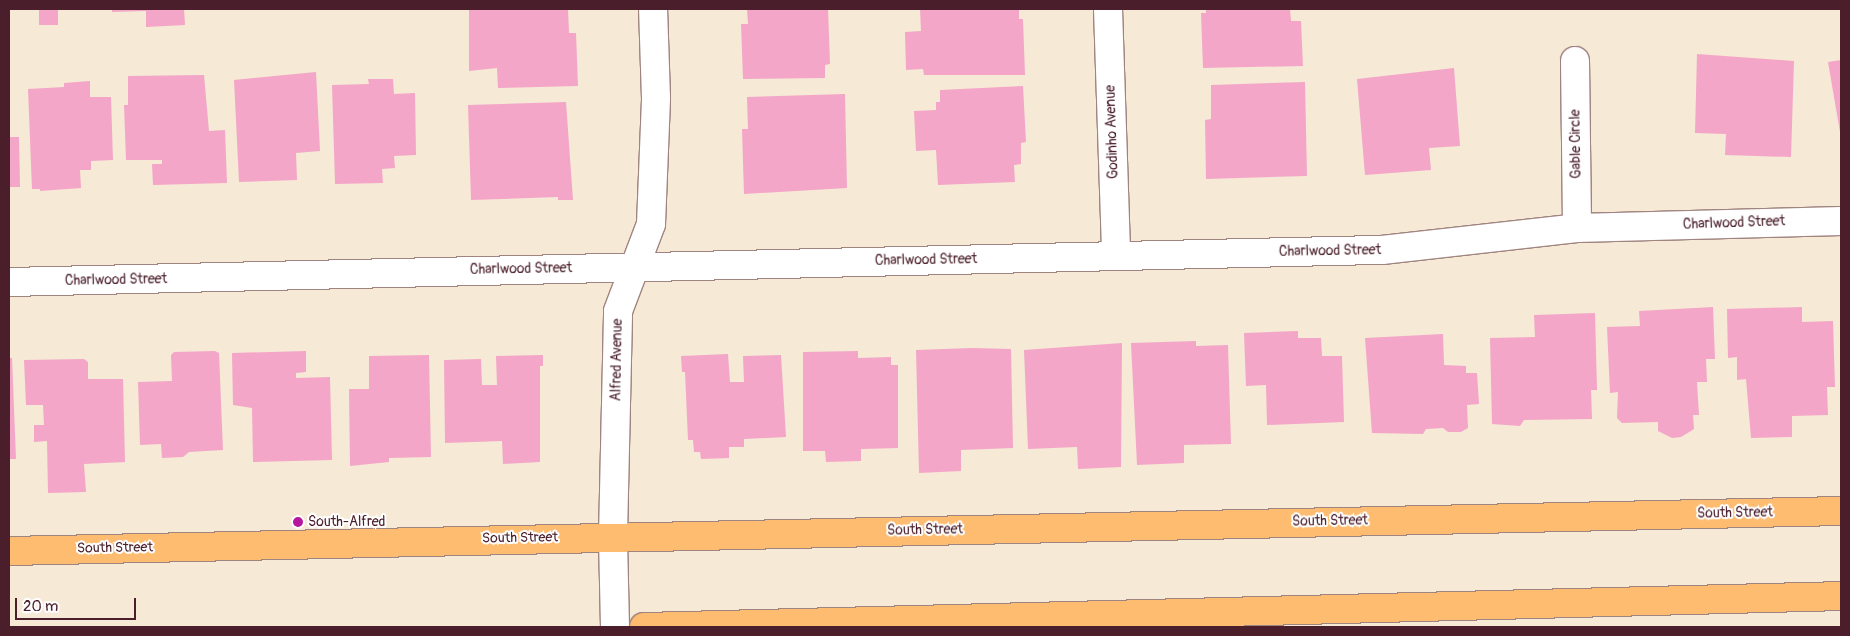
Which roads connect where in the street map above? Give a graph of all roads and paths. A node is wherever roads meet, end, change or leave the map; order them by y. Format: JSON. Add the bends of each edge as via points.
{"nodes":[{"id":1,"x":653,"y":9,"type":"edge"},
{"id":2,"x":1108,"y":9,"type":"edge"},
{"id":3,"x":1575,"y":61,"type":"dead end"},
{"id":4,"x":1841,"y":220,"type":"edge"},
{"id":5,"x":1577,"y":228,"type":"junction"},
{"id":6,"x":1116,"y":255,"type":"junction"},
{"id":7,"x":634,"y":266,"type":"junction"},
{"id":8,"x":9,"y":282,"type":"edge"},
{"id":9,"x":1841,"y":511,"type":"edge"},
{"id":10,"x":613,"y":536,"type":"junction"},
{"id":11,"x":9,"y":551,"type":"edge"},
{"id":12,"x":1841,"y":596,"type":"edge"},
{"id":13,"x":615,"y":627,"type":"edge"},
{"id":14,"x":644,"y":627,"type":"edge"}],
"edges":[{"from":1,"to":7,"type":"street","name":"Alfred Avenue","via":[[656,98],[651,224]]},
{"from":2,"to":6,"type":"street","name":"Godinho Avenue"},
{"from":3,"to":5,"type":"street","name":"Gable Circle"},
{"from":4,"to":5,"type":"street","name":"Charlwood Street"},
{"from":5,"to":6,"type":"street","name":"Charlwood Street","via":[[1382,250]]},
{"from":6,"to":7,"type":"street","name":"Charlwood Street"},
{"from":7,"to":8,"type":"street","name":"Charlwood Street"},
{"from":7,"to":10,"type":"street","name":"Alfred Avenue","via":[[618,311]]},
{"from":9,"to":10,"type":"main road","name":"South Street"},
{"from":10,"to":11,"type":"main road","name":"South Street"},
{"from":10,"to":13,"type":"street","name":"Alfred Avenue"},
{"from":12,"to":14,"type":"main road"}]}
